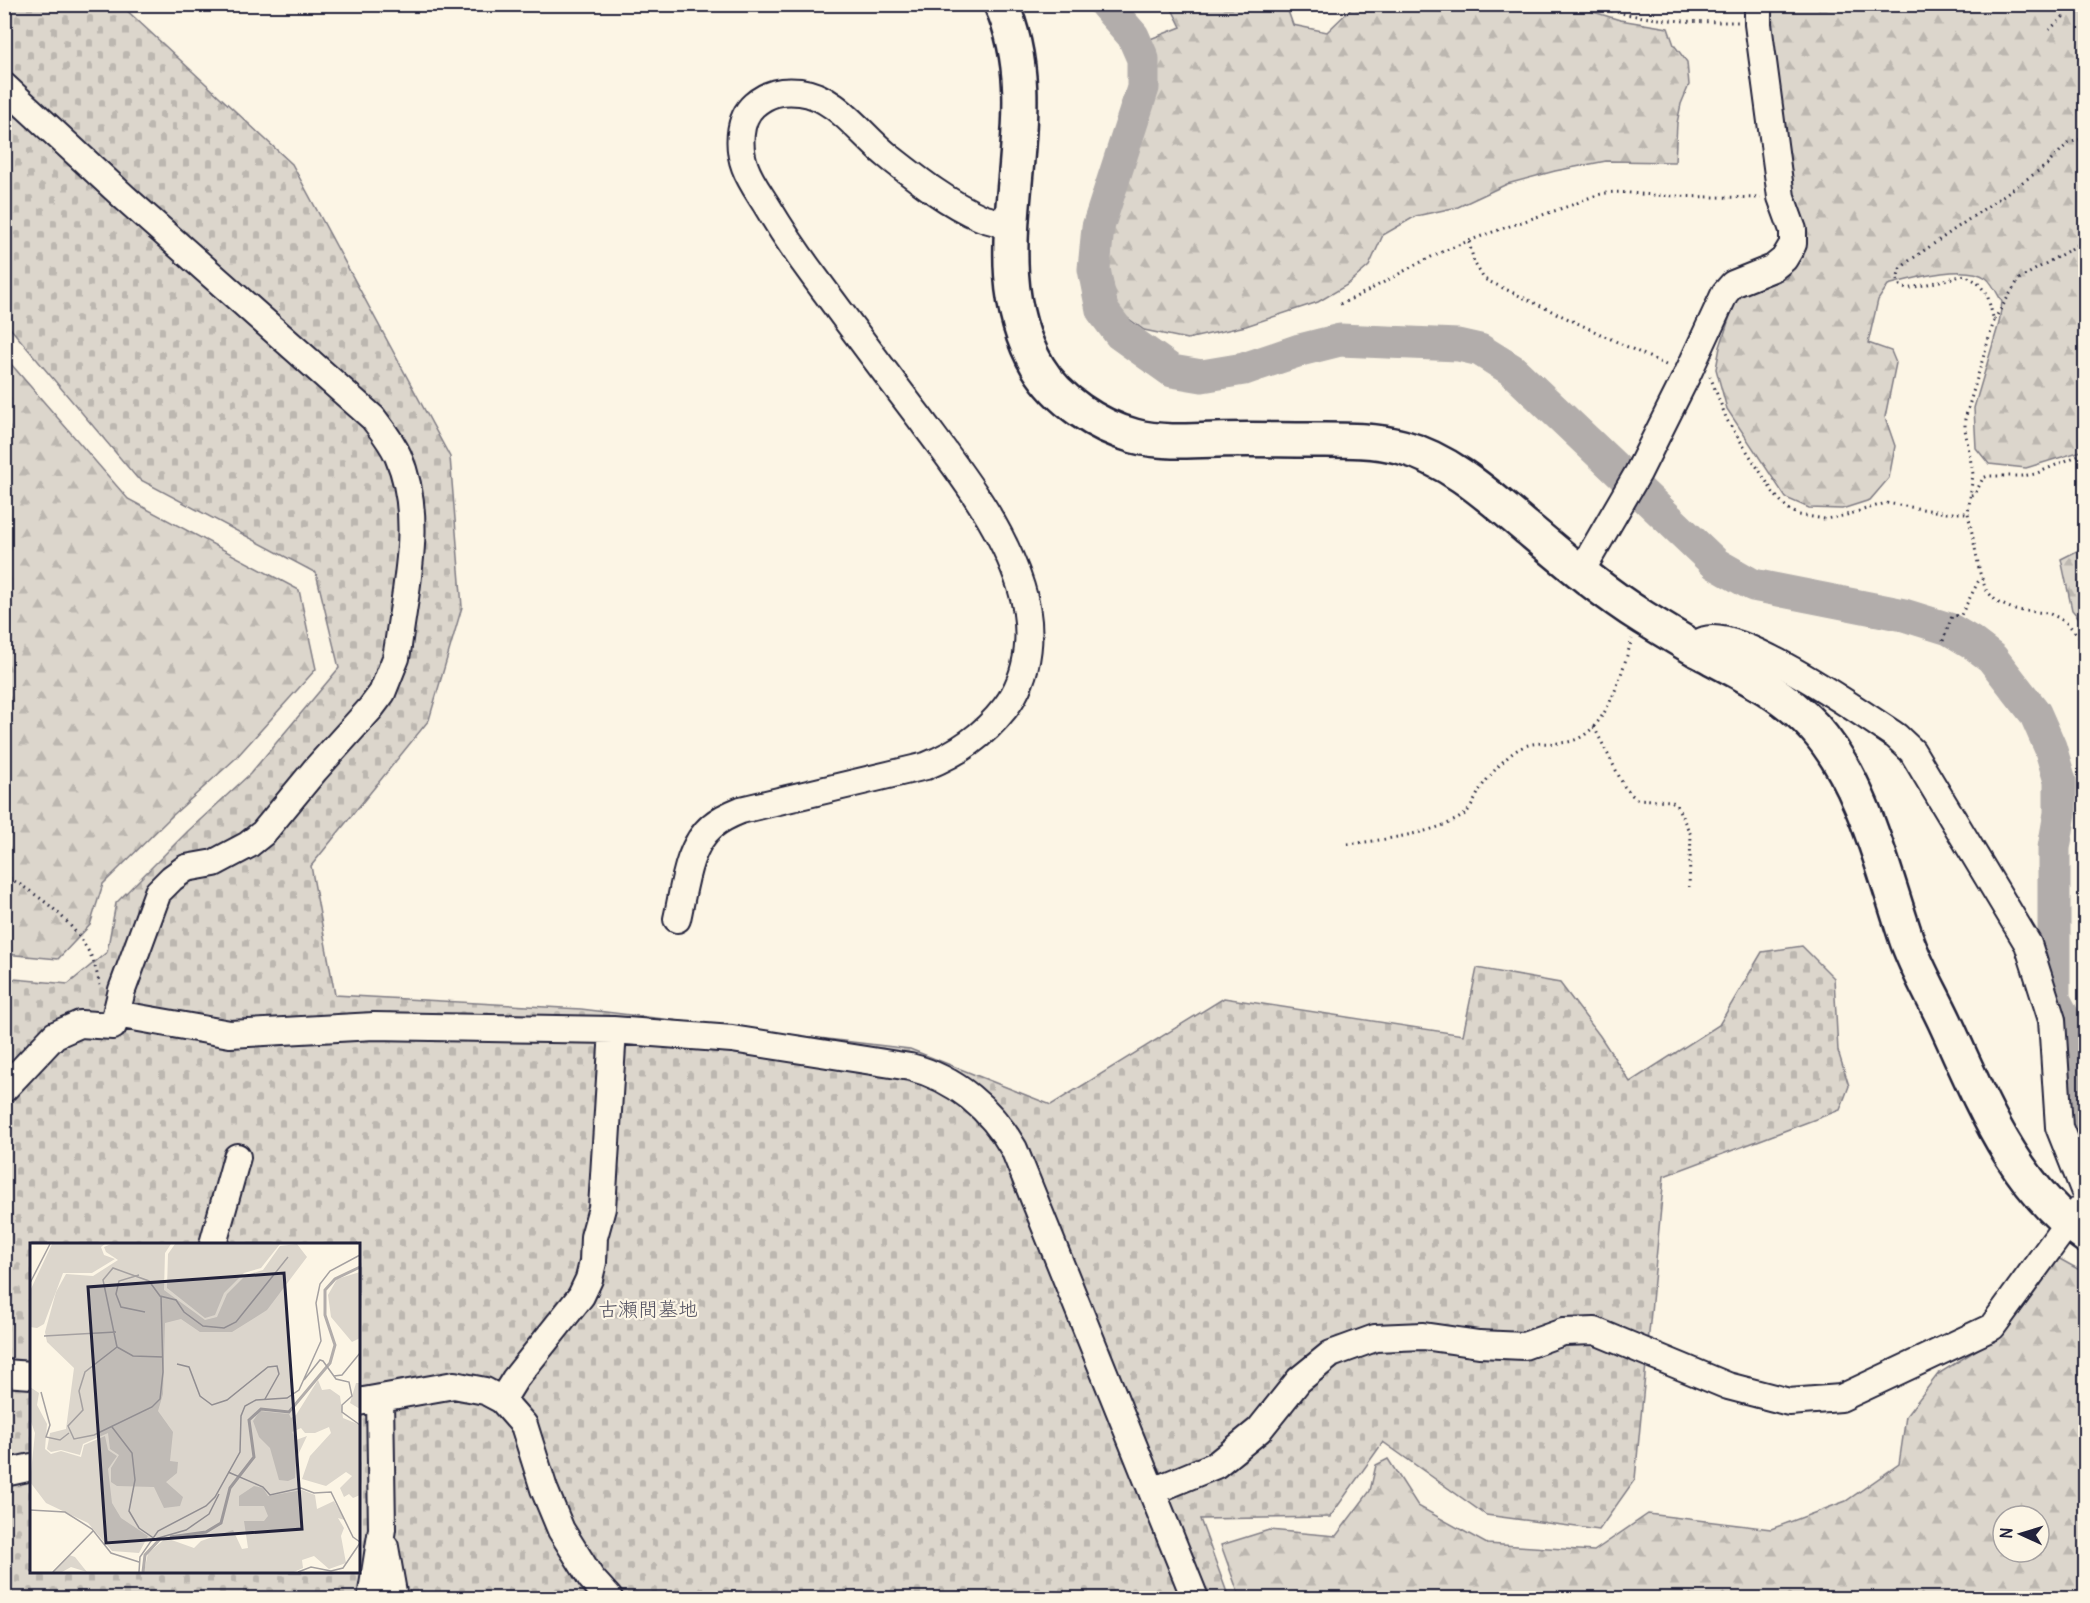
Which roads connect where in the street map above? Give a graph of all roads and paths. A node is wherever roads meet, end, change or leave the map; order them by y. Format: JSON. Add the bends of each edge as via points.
{"nodes":[{"id":1,"x":1001,"y":4,"type":"edge"},
{"id":2,"x":1588,"y":4,"type":"edge"},
{"id":3,"x":2061,"y":4,"type":"edge"},
{"id":4,"x":1758,"y":13,"type":"edge"},
{"id":5,"x":2049,"y":30,"type":"dead end"},
{"id":6,"x":4,"y":86,"type":"edge"},
{"id":7,"x":2085,"y":138,"type":"edge"},
{"id":8,"x":1781,"y":196,"type":"junction"},
{"id":9,"x":1012,"y":226,"type":"junction"},
{"id":10,"x":2085,"y":233,"type":"edge"},
{"id":11,"x":1469,"y":242,"type":"junction"},
{"id":12,"x":1340,"y":304,"type":"dead end"},
{"id":13,"x":1994,"y":321,"type":"junction"},
{"id":14,"x":1703,"y":340,"type":"junction"},
{"id":15,"x":1687,"y":375,"type":"junction"},
{"id":16,"x":2085,"y":452,"type":"edge"},
{"id":17,"x":1971,"y":495,"type":"junction"},
{"id":18,"x":1968,"y":513,"type":"junction"},
{"id":19,"x":1580,"y":573,"type":"junction"},
{"id":20,"x":1982,"y":578,"type":"junction"},
{"id":21,"x":1643,"y":617,"type":"junction"},
{"id":22,"x":1943,"y":641,"type":"dead end"},
{"id":23,"x":2085,"y":645,"type":"edge"},
{"id":24,"x":1693,"y":647,"type":"junction"},
{"id":25,"x":1593,"y":727,"type":"junction"},
{"id":26,"x":1348,"y":844,"type":"dead end"},
{"id":27,"x":4,"y":875,"type":"edge"},
{"id":28,"x":1689,"y":887,"type":"dead end"},
{"id":29,"x":677,"y":919,"type":"dead end"},
{"id":30,"x":100,"y":985,"type":"dead end"},
{"id":31,"x":116,"y":1014,"type":"junction"},
{"id":32,"x":613,"y":1030,"type":"junction"},
{"id":33,"x":4,"y":1089,"type":"edge"},
{"id":34,"x":237,"y":1157,"type":"dead end"},
{"id":35,"x":2085,"y":1195,"type":"edge"},
{"id":36,"x":2079,"y":1221,"type":"edge"},
{"id":37,"x":214,"y":1243,"type":"edge"},
{"id":38,"x":4,"y":1373,"type":"edge"},
{"id":39,"x":30,"y":1375,"type":"edge"},
{"id":40,"x":369,"y":1400,"type":"edge"},
{"id":41,"x":501,"y":1400,"type":"junction"},
{"id":42,"x":30,"y":1467,"type":"edge"},
{"id":43,"x":4,"y":1473,"type":"edge"},
{"id":44,"x":1153,"y":1491,"type":"junction"},
{"id":45,"x":382,"y":1529,"type":"junction"},
{"id":46,"x":371,"y":1599,"type":"edge"},
{"id":47,"x":394,"y":1599,"type":"edge"},
{"id":48,"x":609,"y":1599,"type":"edge"},
{"id":49,"x":1195,"y":1599,"type":"edge"}],
"edges":[{"from":1,"to":9,"type":"main road","via":[[1014,41],[1020,78]]},
{"from":2,"to":4,"type":"path","via":[[1618,14],[1672,22]]},
{"from":3,"to":5,"type":"path","via":[[2063,17]]},
{"from":4,"to":8,"type":"street"},
{"from":6,"to":31,"type":"street","via":[[373,417],[397,453],[411,500],[411,548],[398,646],[382,693],[263,833],[214,863],[186,868],[158,892]]},
{"from":7,"to":13,"type":"path","via":[[2068,143],[2047,165],[1900,269],[1898,284],[1907,289],[1959,276],[1971,277],[1987,294]]},
{"from":8,"to":11,"type":"path","via":[[1616,191],[1594,195]]},
{"from":8,"to":14,"type":"street","via":[[1793,230],[1793,244],[1773,268],[1733,284]]},
{"from":9,"to":19,"type":"main road","via":[[1013,298],[1025,342],[1060,395],[1093,418],[1134,436],[1154,438],[1346,440],[1405,448],[1456,473],[1483,492]]},
{"from":9,"to":29,"type":"street","via":[[954,204],[885,154],[818,97],[803,92],[769,94],[747,112],[741,151],[752,182],[795,251],[967,481],[998,535],[1021,587],[1028,626],[1027,651],[1021,681],[993,724],[950,756],[926,766],[741,810],[710,827],[694,853]]},
{"from":10,"to":13,"type":"path","via":[[2076,246],[2019,279]]},
{"from":11,"to":12,"type":"path"},
{"from":11,"to":15,"type":"path","via":[[1479,272],[1492,284]]},
{"from":13,"to":17,"type":"path","via":[[1965,418],[1973,474]]},
{"from":14,"to":15,"type":"street"},
{"from":14,"to":18,"type":"path","via":[[1710,350],[1710,378],[1727,420],[1787,508],[1798,515],[1825,519],[1886,503]]},
{"from":15,"to":19,"type":"street","via":[[1638,473]]},
{"from":16,"to":17,"type":"path","via":[[2035,474],[1988,476]]},
{"from":17,"to":18,"type":"path"},
{"from":18,"to":20,"type":"path"},
{"from":19,"to":21,"type":"main road"},
{"from":20,"to":22,"type":"path","via":[[1961,615],[1952,616]]},
{"from":20,"to":23,"type":"path","via":[[1997,602],[2059,618]]},
{"from":21,"to":24,"type":"main road"},
{"from":21,"to":25,"type":"path","via":[[1609,704]]},
{"from":24,"to":35,"type":"street","via":[[1706,639],[1733,642],[1776,660],[1896,736],[1912,751],[2028,944],[2052,1020],[2059,1127]]},
{"from":24,"to":36,"type":"main road","via":[[1775,693],[1830,746],[1858,799],[1909,946],[1970,1078],[2020,1170]]},
{"from":25,"to":26,"type":"path","via":[[1570,742],[1527,744],[1482,787],[1467,812],[1449,824]]},
{"from":25,"to":28,"type":"path","via":[[1632,795],[1676,804],[1691,835]]},
{"from":27,"to":30,"type":"path","via":[[38,894],[60,913],[90,954]]},
{"from":31,"to":32,"type":"street","via":[[230,1034],[374,1026]]},
{"from":31,"to":33,"type":"street","via":[[113,1026],[80,1024],[55,1035]]},
{"from":32,"to":41,"type":"street","via":[[602,1208],[589,1279],[581,1296]]},
{"from":32,"to":44,"type":"street","via":[[732,1039],[910,1067],[951,1083],[985,1110],[1014,1149]]},
{"from":34,"to":37,"type":"street"},
{"from":36,"to":44,"type":"street","via":[[1992,1327],[1841,1398],[1789,1402],[1728,1386],[1595,1331],[1563,1332],[1524,1346],[1423,1336],[1375,1338],[1331,1354],[1299,1380],[1259,1430],[1216,1465]]},
{"from":38,"to":39,"type":"street"},
{"from":40,"to":41,"type":"street","via":[[454,1385],[485,1391]]},
{"from":40,"to":45,"type":"street"},
{"from":41,"to":48,"type":"street","via":[[524,1425],[561,1530]]},
{"from":42,"to":43,"type":"street"},
{"from":44,"to":49,"type":"street"},
{"from":45,"to":46,"type":"street"},
{"from":45,"to":47,"type":"street"}]}
